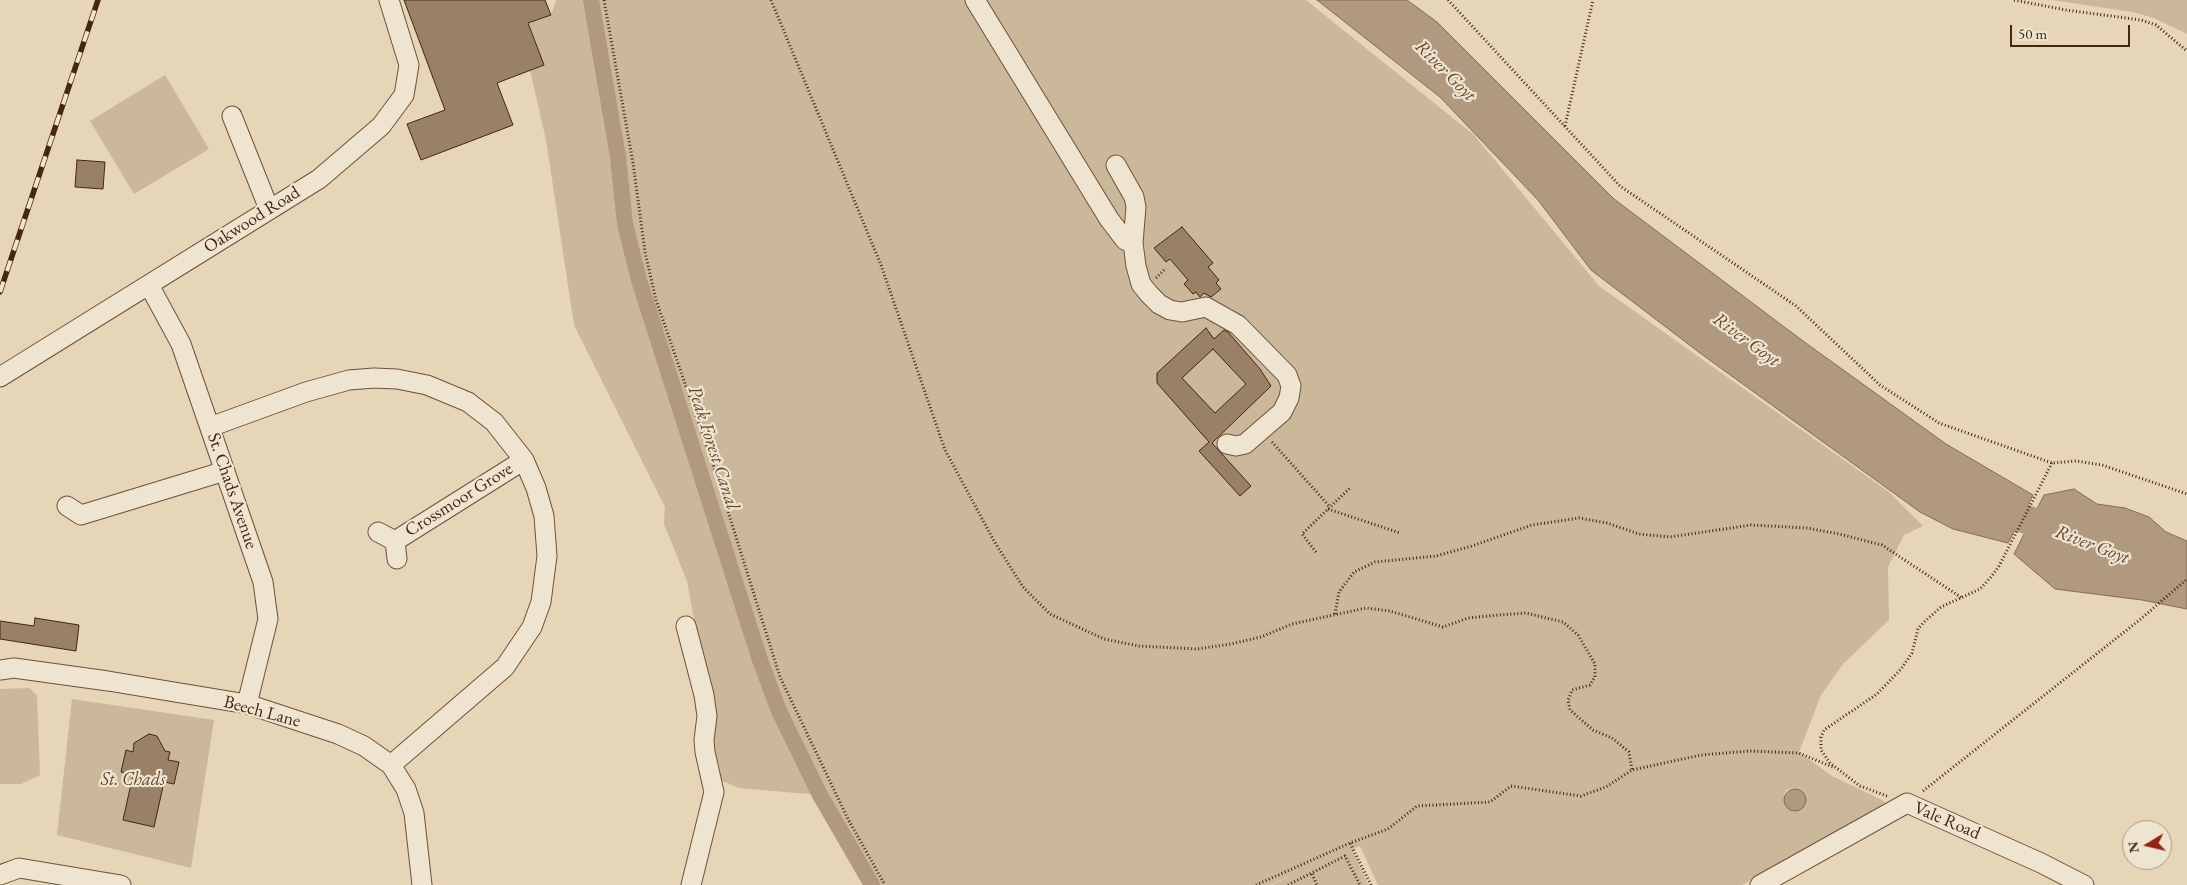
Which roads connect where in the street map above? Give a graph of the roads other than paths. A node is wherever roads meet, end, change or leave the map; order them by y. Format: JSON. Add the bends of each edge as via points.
{"nodes":[{"id":1,"x":390,"y":0,"type":"edge"},
{"id":2,"x":975,"y":0,"type":"edge"},
{"id":3,"x":232,"y":116,"type":"dead end"},
{"id":4,"x":1116,"y":165,"type":"dead end"},
{"id":5,"x":269,"y":209,"type":"junction"},
{"id":6,"x":1133,"y":243,"type":"junction"},
{"id":7,"x":149,"y":286,"type":"junction"},
{"id":8,"x":0,"y":377,"type":"edge"},
{"id":9,"x":210,"y":427,"type":"junction"},
{"id":10,"x":1228,"y":444,"type":"dead end"},
{"id":11,"x":524,"y":460,"type":"junction"},
{"id":12,"x":225,"y":471,"type":"junction"},
{"id":13,"x":75,"y":517,"type":"dead end"},
{"id":14,"x":390,"y":544,"type":"dead end"},
{"id":15,"x":686,"y":626,"type":"dead end"},
{"id":16,"x":0,"y":670,"type":"edge"},
{"id":17,"x":247,"y":704,"type":"junction"},
{"id":18,"x":391,"y":765,"type":"junction"},
{"id":19,"x":0,"y":875,"type":"edge"},
{"id":20,"x":113,"y":884,"type":"edge"},
{"id":21,"x":422,"y":885,"type":"edge"},
{"id":22,"x":691,"y":885,"type":"edge"},
{"id":23,"x":1760,"y":885,"type":"edge"},
{"id":24,"x":2084,"y":885,"type":"edge"}],
"edges":[{"from":1,"to":5,"type":"street","name":"Oakwood Road","via":[[409,64],[404,95],[381,126],[319,179]]},
{"from":2,"to":6,"type":"street","via":[[1109,220],[1125,240]]},
{"from":3,"to":5,"type":"street"},
{"from":4,"to":6,"type":"street","via":[[1134,197]]},
{"from":5,"to":7,"type":"street","name":"Oakwood Road"},
{"from":6,"to":10,"type":"street","via":[[1141,284],[1159,304],[1182,312],[1206,307],[1219,314],[1238,325],[1287,375],[1291,386],[1282,412],[1245,444]]},
{"from":7,"to":8,"type":"street","name":"Oakwood Road"},
{"from":7,"to":9,"type":"street","name":"St. Chads Avenue","via":[[181,344]]},
{"from":9,"to":11,"type":"street","via":[[348,380],[397,379],[427,385],[468,402],[494,422]]},
{"from":9,"to":12,"type":"street","name":"St. Chads Avenue"},
{"from":11,"to":14,"type":"street","name":"Crossmoor Grove"},
{"from":11,"to":18,"type":"street","via":[[544,516],[547,556],[541,602],[532,627],[505,667]]},
{"from":12,"to":13,"type":"street"},
{"from":12,"to":17,"type":"street","name":"St. Chads Avenue","via":[[263,582],[268,619]]},
{"from":15,"to":22,"type":"street","via":[[704,695],[707,716],[705,752],[714,792]]},
{"from":16,"to":17,"type":"street","name":"Beech Lane","via":[[14,668],[89,678]]},
{"from":17,"to":18,"type":"street","name":"Beech Lane","via":[[338,734],[364,746]]},
{"from":18,"to":21,"type":"street","name":"Beech Lane","via":[[406,789],[414,813]]},
{"from":19,"to":20,"type":"street","via":[[19,868]]},
{"from":23,"to":24,"type":"street","name":"Vale Road","via":[[1908,803]]}]}
